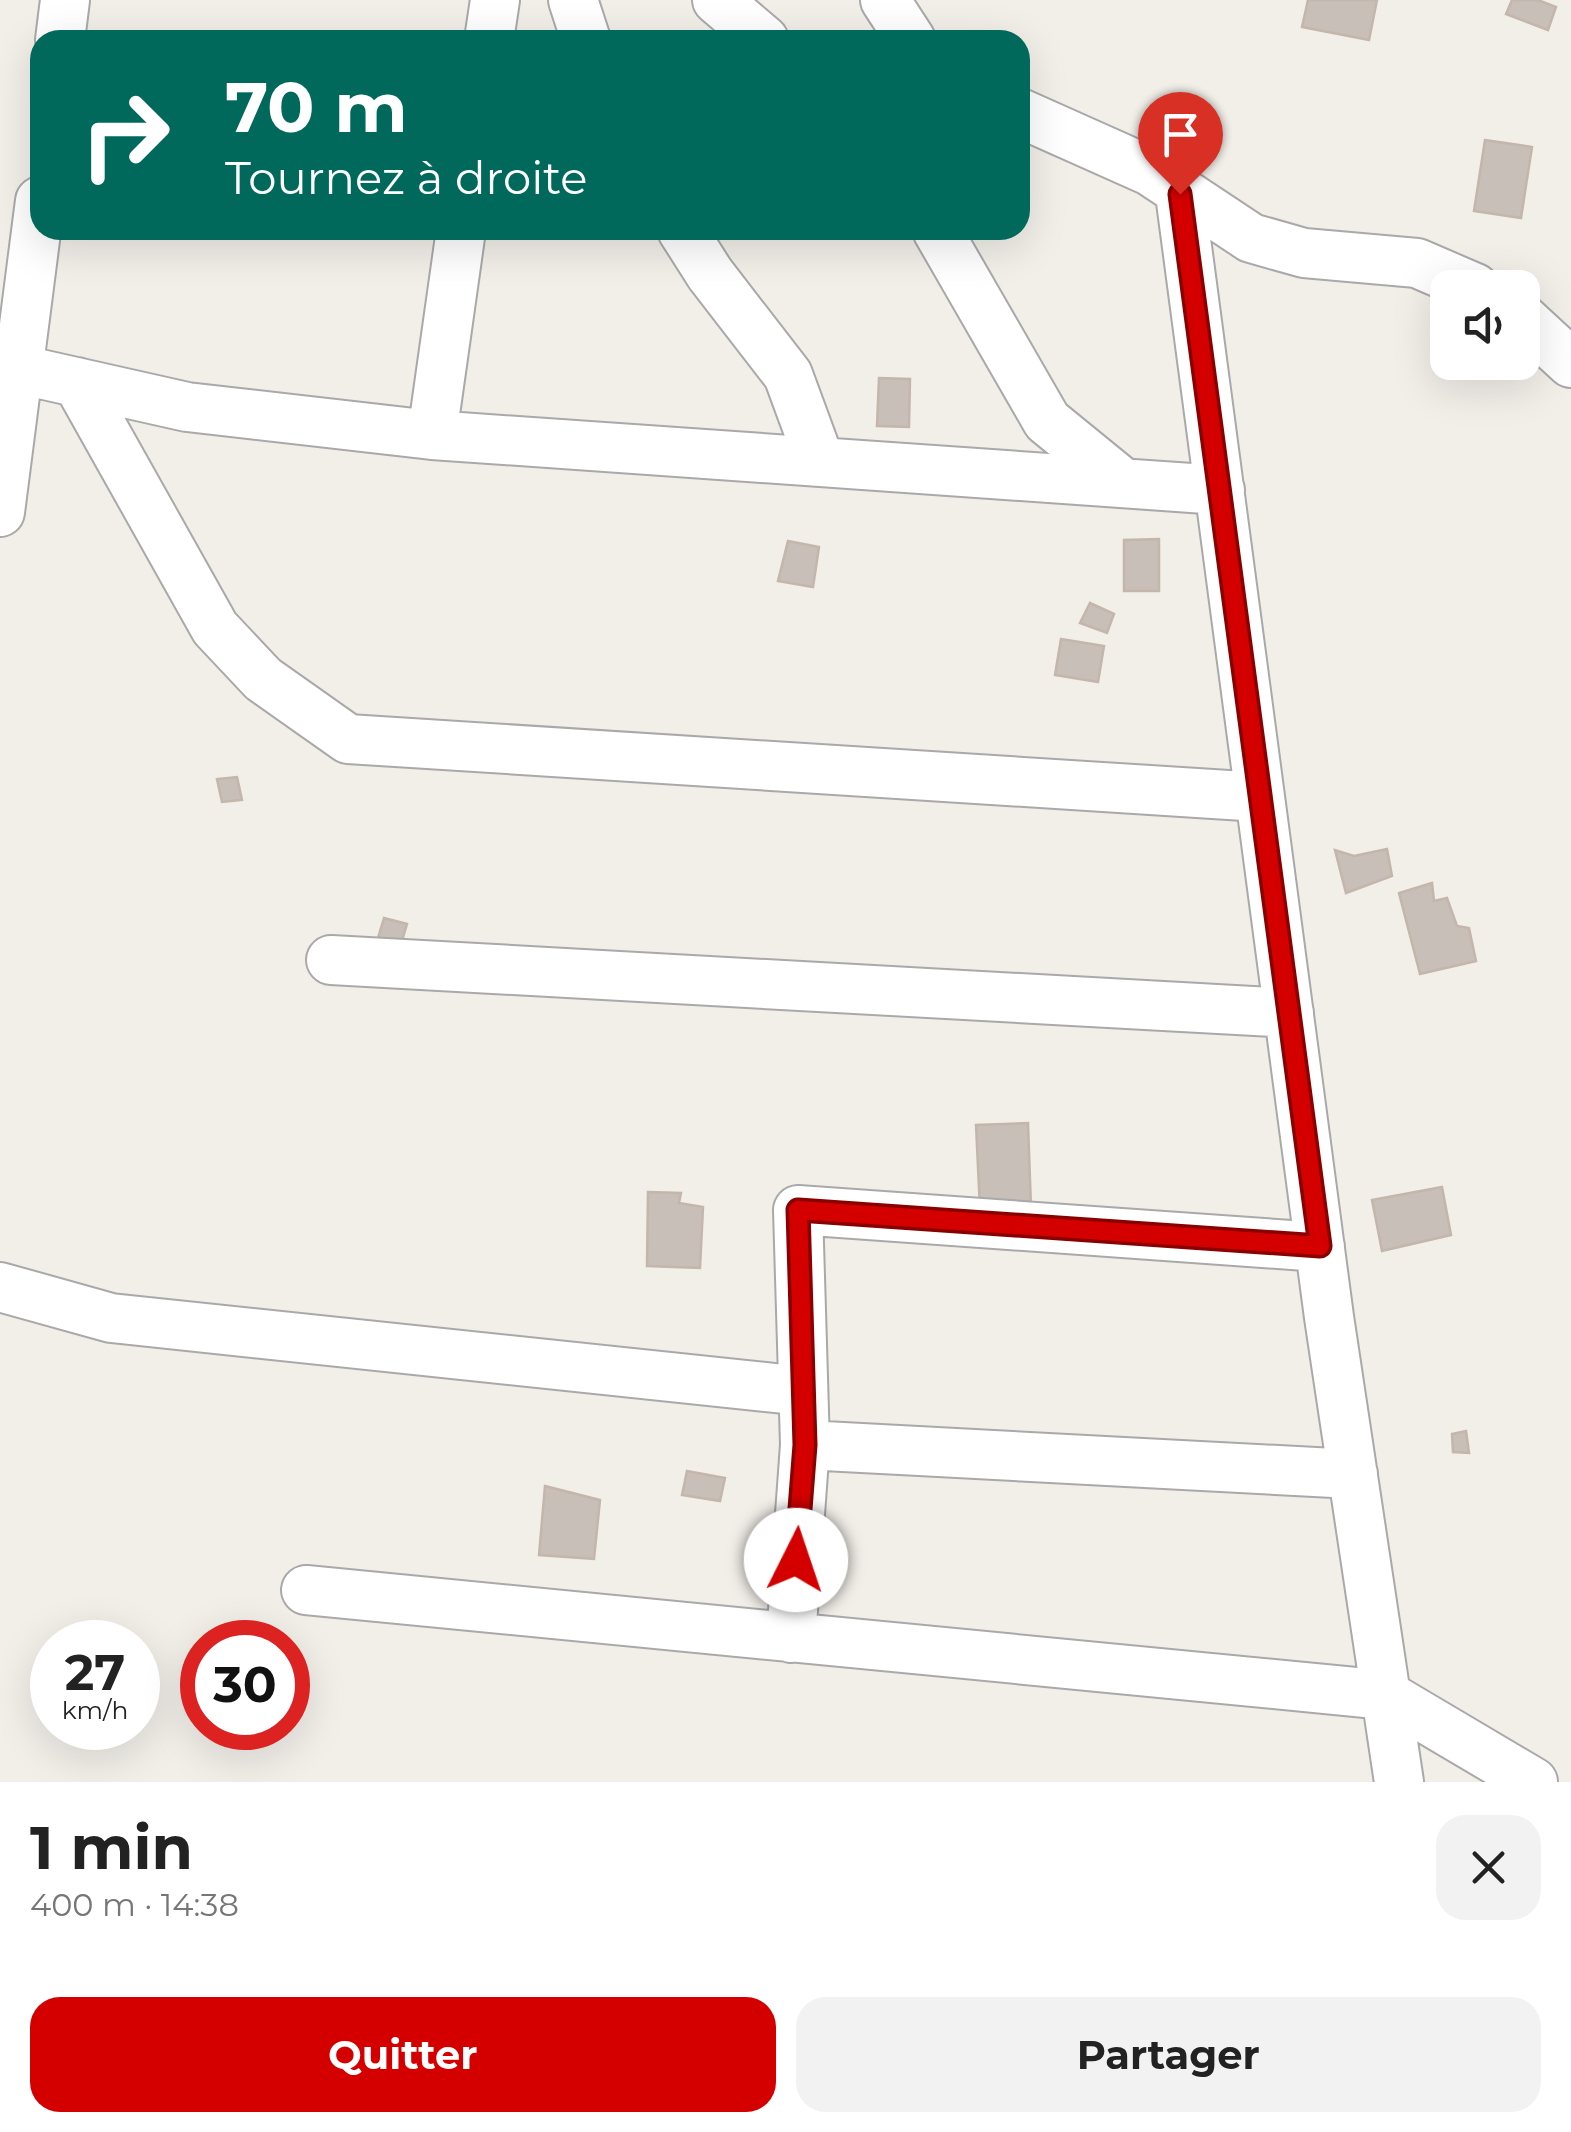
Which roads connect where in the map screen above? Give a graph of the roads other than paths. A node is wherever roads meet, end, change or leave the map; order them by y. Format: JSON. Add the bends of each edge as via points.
{"nodes":[{"id":1,"x":65,"y":0,"type":"edge"},
{"id":2,"x":495,"y":0,"type":"edge"},
{"id":3,"x":573,"y":0,"type":"edge"},
{"id":4,"x":717,"y":0,"type":"edge"},
{"id":5,"x":885,"y":0,"type":"edge"},
{"id":6,"x":61,"y":30,"type":"edge"},
{"id":7,"x":490,"y":30,"type":"edge"},
{"id":8,"x":583,"y":30,"type":"edge"},
{"id":9,"x":752,"y":30,"type":"edge"},
{"id":10,"x":904,"y":30,"type":"edge"},
{"id":11,"x":1030,"y":117,"type":"edge"},
{"id":12,"x":1180,"y":194,"type":"junction"},
{"id":13,"x":35,"y":240,"type":"edge"},
{"id":14,"x":461,"y":240,"type":"edge"},
{"id":15,"x":688,"y":240,"type":"edge"},
{"id":16,"x":944,"y":240,"type":"edge"},
{"id":17,"x":1433,"y":270,"type":"edge"},
{"id":18,"x":1540,"y":335,"type":"edge"},
{"id":19,"x":1571,"y":363,"type":"edge"},
{"id":20,"x":18,"y":368,"type":"junction"},
{"id":21,"x":77,"y":382,"type":"junction"},
{"id":22,"x":432,"y":435,"type":"junction"},
{"id":23,"x":820,"y":462,"type":"junction"},
{"id":24,"x":1123,"y":483,"type":"junction"},
{"id":25,"x":1220,"y":490,"type":"junction"},
{"id":26,"x":0,"y":512,"type":"edge"},
{"id":27,"x":1260,"y":797,"type":"junction"},
{"id":28,"x":331,"y":960,"type":"dead end"},
{"id":29,"x":1289,"y":1013,"type":"junction"},
{"id":30,"x":1320,"y":1246,"type":"junction"},
{"id":31,"x":0,"y":1286,"type":"edge"},
{"id":32,"x":803,"y":1391,"type":"junction"},
{"id":33,"x":805,"y":1445,"type":"junction"},
{"id":34,"x":1353,"y":1474,"type":"junction"},
{"id":35,"x":306,"y":1590,"type":"dead end"},
{"id":36,"x":791,"y":1638,"type":"junction"},
{"id":37,"x":1386,"y":1695,"type":"junction"},
{"id":38,"x":1400,"y":1782,"type":"edge"},
{"id":39,"x":1534,"y":1782,"type":"edge"}],
"edges":[{"from":1,"to":6,"type":"street"},
{"from":2,"to":7,"type":"street"},
{"from":3,"to":8,"type":"street"},
{"from":4,"to":9,"type":"street"},
{"from":5,"to":10,"type":"street"},
{"from":11,"to":12,"type":"street","via":[[1150,171]]},
{"from":12,"to":17,"type":"street","via":[[1251,238],[1304,253]]},
{"from":12,"to":25,"type":"street"},
{"from":13,"to":20,"type":"street"},
{"from":14,"to":22,"type":"street"},
{"from":15,"to":23,"type":"street","via":[[788,374]]},
{"from":16,"to":24,"type":"street","via":[[1046,421]]},
{"from":18,"to":19,"type":"street"},
{"from":20,"to":21,"type":"street"},
{"from":20,"to":26,"type":"street"},
{"from":21,"to":22,"type":"street","via":[[186,407]]},
{"from":21,"to":27,"type":"street","via":[[215,628],[264,680],[348,739]]},
{"from":22,"to":23,"type":"street"},
{"from":23,"to":24,"type":"street"},
{"from":24,"to":25,"type":"street"},
{"from":25,"to":27,"type":"street"},
{"from":27,"to":29,"type":"street"},
{"from":28,"to":29,"type":"street"},
{"from":29,"to":30,"type":"street"},
{"from":30,"to":32,"type":"street","via":[[798,1210]]},
{"from":30,"to":34,"type":"street"},
{"from":31,"to":32,"type":"street","via":[[111,1318]]},
{"from":32,"to":33,"type":"street"},
{"from":33,"to":34,"type":"street"},
{"from":33,"to":36,"type":"street"},
{"from":34,"to":37,"type":"street"},
{"from":35,"to":36,"type":"street"},
{"from":36,"to":37,"type":"street"},
{"from":37,"to":38,"type":"street"},
{"from":37,"to":39,"type":"street"}]}
